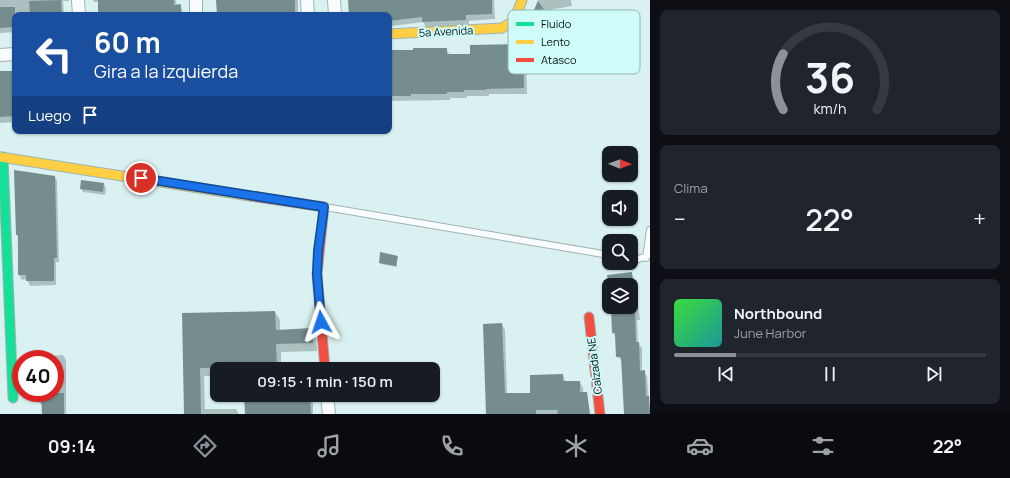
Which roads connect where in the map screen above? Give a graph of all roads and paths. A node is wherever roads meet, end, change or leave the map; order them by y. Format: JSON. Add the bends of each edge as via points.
{"nodes":[{"id":1,"x":78,"y":0,"type":"edge"},
{"id":2,"x":196,"y":0,"type":"edge"},
{"id":3,"x":307,"y":0,"type":"edge"},
{"id":4,"x":334,"y":0,"type":"edge"},
{"id":5,"x":522,"y":0,"type":"edge"},
{"id":6,"x":518,"y":10,"type":"edge"},
{"id":7,"x":79,"y":12,"type":"edge"},
{"id":8,"x":196,"y":12,"type":"edge"},
{"id":9,"x":308,"y":12,"type":"edge"},
{"id":10,"x":335,"y":12,"type":"edge"},
{"id":11,"x":508,"y":24,"type":"edge"},
{"id":12,"x":392,"y":34,"type":"edge"},
{"id":13,"x":12,"y":54,"type":"edge"},
{"id":14,"x":0,"y":55,"type":"edge"},
{"id":15,"x":2,"y":157,"type":"edge"},
{"id":16,"x":324,"y":207,"type":"junction"},
{"id":17,"x":650,"y":230,"type":"edge"},
{"id":18,"x":602,"y":254,"type":"edge"},
{"id":19,"x":648,"y":256,"type":"edge"},
{"id":20,"x":638,"y":260,"type":"edge"},
{"id":21,"x":589,"y":317,"type":"dead end"},
{"id":22,"x":324,"y":362,"type":"edge"},
{"id":23,"x":12,"y":376,"type":"edge"},
{"id":24,"x":327,"y":402,"type":"edge"},
{"id":25,"x":328,"y":414,"type":"edge"},
{"id":26,"x":600,"y":414,"type":"edge"}],
"edges":[{"from":1,"to":7,"type":"street"},
{"from":2,"to":8,"type":"street"},
{"from":3,"to":9,"type":"street"},
{"from":4,"to":10,"type":"street"},
{"from":5,"to":6,"type":"street","name":"5a Avenida"},
{"from":11,"to":12,"type":"street","name":"5a Avenida","via":[[502,28]]},
{"from":13,"to":14,"type":"street"},
{"from":15,"to":16,"type":"street"},
{"from":15,"to":23,"type":"street"},
{"from":16,"to":18,"type":"lane"},
{"from":16,"to":22,"type":"street","via":[[317,274]]},
{"from":17,"to":19,"type":"lane"},
{"from":19,"to":20,"type":"lane"},
{"from":21,"to":26,"type":"street","name":"Calzada NE"},
{"from":24,"to":25,"type":"street"}]}
